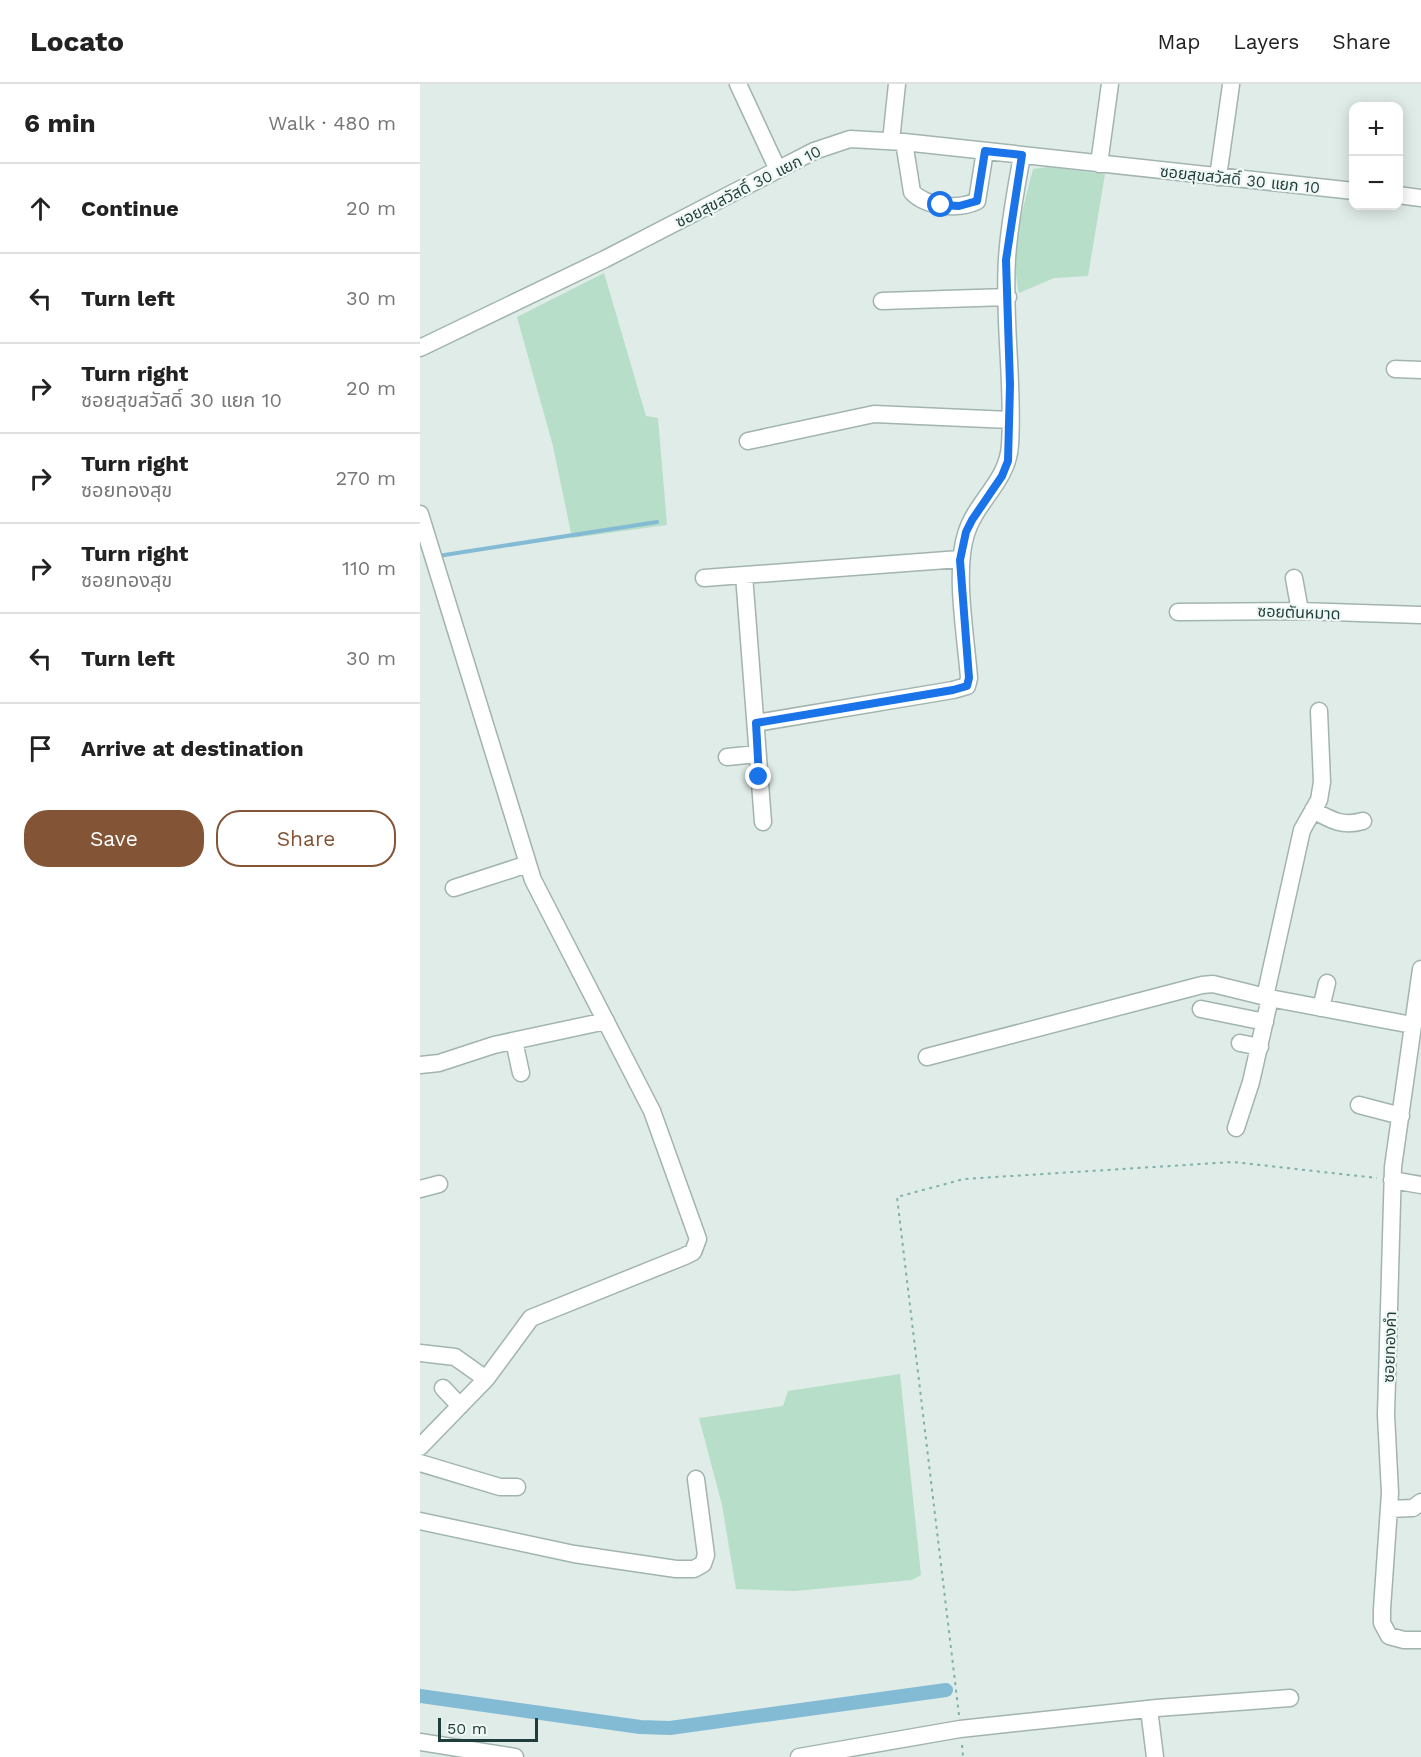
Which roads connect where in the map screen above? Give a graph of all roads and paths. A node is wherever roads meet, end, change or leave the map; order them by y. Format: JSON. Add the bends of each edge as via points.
{"nodes":[{"id":1,"x":738,"y":84,"type":"edge"},
{"id":2,"x":897,"y":84,"type":"edge"},
{"id":3,"x":1110,"y":84,"type":"edge"},
{"id":4,"x":1230,"y":85,"type":"edge"},
{"id":5,"x":898,"y":142,"type":"junction"},
{"id":6,"x":985,"y":151,"type":"junction"},
{"id":7,"x":1022,"y":155,"type":"junction"},
{"id":8,"x":1099,"y":164,"type":"junction"},
{"id":9,"x":778,"y":170,"type":"junction"},
{"id":10,"x":1218,"y":177,"type":"junction"},
{"id":11,"x":1349,"y":191,"type":"edge"},
{"id":12,"x":1403,"y":196,"type":"edge"},
{"id":13,"x":1421,"y":198,"type":"edge"},
{"id":14,"x":1008,"y":297,"type":"junction"},
{"id":15,"x":882,"y":300,"type":"dead end"},
{"id":16,"x":420,"y":348,"type":"edge"},
{"id":17,"x":1395,"y":369,"type":"dead end"},
{"id":18,"x":1421,"y":370,"type":"edge"},
{"id":19,"x":1010,"y":420,"type":"junction"},
{"id":20,"x":748,"y":441,"type":"dead end"},
{"id":21,"x":420,"y":514,"type":"edge"},
{"id":22,"x":960,"y":560,"type":"junction"},
{"id":23,"x":744,"y":575,"type":"junction"},
{"id":24,"x":704,"y":578,"type":"dead end"},
{"id":25,"x":1294,"y":578,"type":"dead end"},
{"id":26,"x":1300,"y":611,"type":"junction"},
{"id":27,"x":1178,"y":612,"type":"dead end"},
{"id":28,"x":1421,"y":615,"type":"edge"},
{"id":29,"x":1319,"y":711,"type":"dead end"},
{"id":30,"x":756,"y":723,"type":"junction"},
{"id":31,"x":757,"y":754,"type":"junction"},
{"id":32,"x":727,"y":757,"type":"dead end"},
{"id":33,"x":1313,"y":810,"type":"junction"},
{"id":34,"x":1363,"y":821,"type":"dead end"},
{"id":35,"x":763,"y":822,"type":"dead end"},
{"id":36,"x":528,"y":864,"type":"junction"},
{"id":37,"x":454,"y":888,"type":"dead end"},
{"id":38,"x":1421,"y":969,"type":"edge"},
{"id":39,"x":1327,"y":983,"type":"dead end"},
{"id":40,"x":1267,"y":997,"type":"junction"},
{"id":41,"x":1320,"y":1008,"type":"junction"},
{"id":42,"x":1202,"y":1009,"type":"dead end"},
{"id":43,"x":606,"y":1020,"type":"junction"},
{"id":44,"x":1265,"y":1022,"type":"junction"},
{"id":45,"x":1412,"y":1025,"type":"junction"},
{"id":46,"x":514,"y":1041,"type":"junction"},
{"id":47,"x":1240,"y":1043,"type":"dead end"},
{"id":48,"x":1260,"y":1047,"type":"junction"},
{"id":49,"x":927,"y":1057,"type":"dead end"},
{"id":50,"x":420,"y":1065,"type":"edge"},
{"id":51,"x":520,"y":1073,"type":"dead end"},
{"id":52,"x":1359,"y":1105,"type":"dead end"},
{"id":53,"x":1401,"y":1116,"type":"junction"},
{"id":54,"x":1236,"y":1128,"type":"dead end"},
{"id":55,"x":1393,"y":1176,"type":"junction"},
{"id":56,"x":439,"y":1184,"type":"dead end"},
{"id":57,"x":1421,"y":1185,"type":"edge"},
{"id":58,"x":420,"y":1188,"type":"edge"},
{"id":59,"x":420,"y":1353,"type":"edge"},
{"id":60,"x":486,"y":1379,"type":"junction"},
{"id":61,"x":444,"y":1389,"type":"dead end"},
{"id":62,"x":460,"y":1407,"type":"junction"},
{"id":63,"x":420,"y":1447,"type":"edge"},
{"id":64,"x":420,"y":1463,"type":"edge"},
{"id":65,"x":696,"y":1479,"type":"dead end"},
{"id":66,"x":517,"y":1487,"type":"dead end"},
{"id":67,"x":1421,"y":1502,"type":"edge"},
{"id":68,"x":1389,"y":1509,"type":"junction"},
{"id":69,"x":420,"y":1521,"type":"edge"},
{"id":70,"x":1421,"y":1640,"type":"edge"},
{"id":71,"x":1290,"y":1698,"type":"dead end"},
{"id":72,"x":1149,"y":1709,"type":"junction"},
{"id":73,"x":960,"y":1729,"type":"junction"},
{"id":74,"x":420,"y":1742,"type":"edge"},
{"id":75,"x":515,"y":1757,"type":"edge"},
{"id":76,"x":799,"y":1757,"type":"edge"},
{"id":77,"x":963,"y":1757,"type":"edge"},
{"id":78,"x":1155,"y":1757,"type":"edge"}],
"edges":[{"from":1,"to":9,"type":"street"},
{"from":2,"to":5,"type":"street"},
{"from":3,"to":8,"type":"street"},
{"from":4,"to":10,"type":"street"},
{"from":5,"to":6,"type":"street","name":"ซอยสุขสวัสดิ์ 30 แยก 10"},
{"from":5,"to":6,"type":"street","via":[[912,192],[941,205],[977,201]]},
{"from":5,"to":9,"type":"street","name":"ซอยสุขสวัสดิ์ 30 แยก 10","via":[[835,142]]},
{"from":6,"to":7,"type":"street","name":"ซอยสุขสวัสดิ์ 30 แยก 10"},
{"from":7,"to":8,"type":"street","name":"ซอยสุขสวัสดิ์ 30 แยก 10"},
{"from":7,"to":14,"type":"street","via":[[1006,260]]},
{"from":8,"to":10,"type":"street","name":"ซอยสุขสวัสดิ์ 30 แยก 10"},
{"from":9,"to":16,"type":"street","name":"ซอยสุขสวัสดิ์ 30 แยก 10"},
{"from":10,"to":11,"type":"street","name":"ซอยสุขสวัสดิ์ 30 แยก 10"},
{"from":12,"to":13,"type":"street"},
{"from":14,"to":15,"type":"street"},
{"from":14,"to":19,"type":"street"},
{"from":17,"to":18,"type":"street"},
{"from":19,"to":20,"type":"street","via":[[874,414]]},
{"from":19,"to":22,"type":"street","via":[[1008,461],[966,532]]},
{"from":21,"to":36,"type":"street"},
{"from":22,"to":23,"type":"street"},
{"from":22,"to":30,"type":"street","via":[[967,686]]},
{"from":23,"to":24,"type":"street"},
{"from":23,"to":30,"type":"street"},
{"from":25,"to":26,"type":"street"},
{"from":26,"to":27,"type":"street","name":"ซอยตันหมาด"},
{"from":26,"to":28,"type":"street","name":"ซอยตันหมาด"},
{"from":29,"to":33,"type":"street","via":[[1322,782]]},
{"from":30,"to":31,"type":"street"},
{"from":31,"to":32,"type":"street"},
{"from":31,"to":35,"type":"street"},
{"from":33,"to":34,"type":"street","via":[[1347,825]]},
{"from":33,"to":40,"type":"street","via":[[1302,830]]},
{"from":36,"to":37,"type":"street"},
{"from":36,"to":43,"type":"street","via":[[546,908]]},
{"from":38,"to":45,"type":"street","name":"ซอยทองคำ"},
{"from":39,"to":41,"type":"street"},
{"from":40,"to":41,"type":"street"},
{"from":40,"to":44,"type":"street"},
{"from":40,"to":49,"type":"street","via":[[1202,985]]},
{"from":41,"to":45,"type":"street"},
{"from":42,"to":44,"type":"street"},
{"from":43,"to":46,"type":"street"},
{"from":43,"to":60,"type":"street","via":[[659,1129],[697,1245],[685,1256],[531,1318]]},
{"from":44,"to":48,"type":"street"},
{"from":45,"to":53,"type":"street","name":"ซอยทองคำ"},
{"from":46,"to":50,"type":"street"},
{"from":46,"to":51,"type":"street"},
{"from":47,"to":48,"type":"street"},
{"from":48,"to":54,"type":"street"},
{"from":52,"to":53,"type":"street"},
{"from":53,"to":55,"type":"street","name":"ซอยทองคำ"},
{"from":55,"to":57,"type":"street"},
{"from":55,"to":68,"type":"street","name":"ซอยทองคำ","via":[[1386,1415]]},
{"from":55,"to":73,"type":"path","via":[[1233,1162],[964,1179],[897,1197]]},
{"from":56,"to":58,"type":"street"},
{"from":59,"to":60,"type":"street","via":[[455,1357]]},
{"from":60,"to":62,"type":"street"},
{"from":61,"to":62,"type":"street"},
{"from":62,"to":63,"type":"street"},
{"from":64,"to":66,"type":"street","via":[[500,1486]]},
{"from":65,"to":69,"type":"street","via":[[706,1555],[694,1569],[574,1554]]},
{"from":67,"to":68,"type":"street","via":[[1413,1508]]},
{"from":68,"to":70,"type":"street","name":"ซอยทองคำ","via":[[1382,1623],[1389,1636]]},
{"from":71,"to":72,"type":"street"},
{"from":72,"to":73,"type":"street"},
{"from":72,"to":78,"type":"street"},
{"from":73,"to":76,"type":"street"},
{"from":73,"to":77,"type":"path"},
{"from":74,"to":75,"type":"street"}]}
